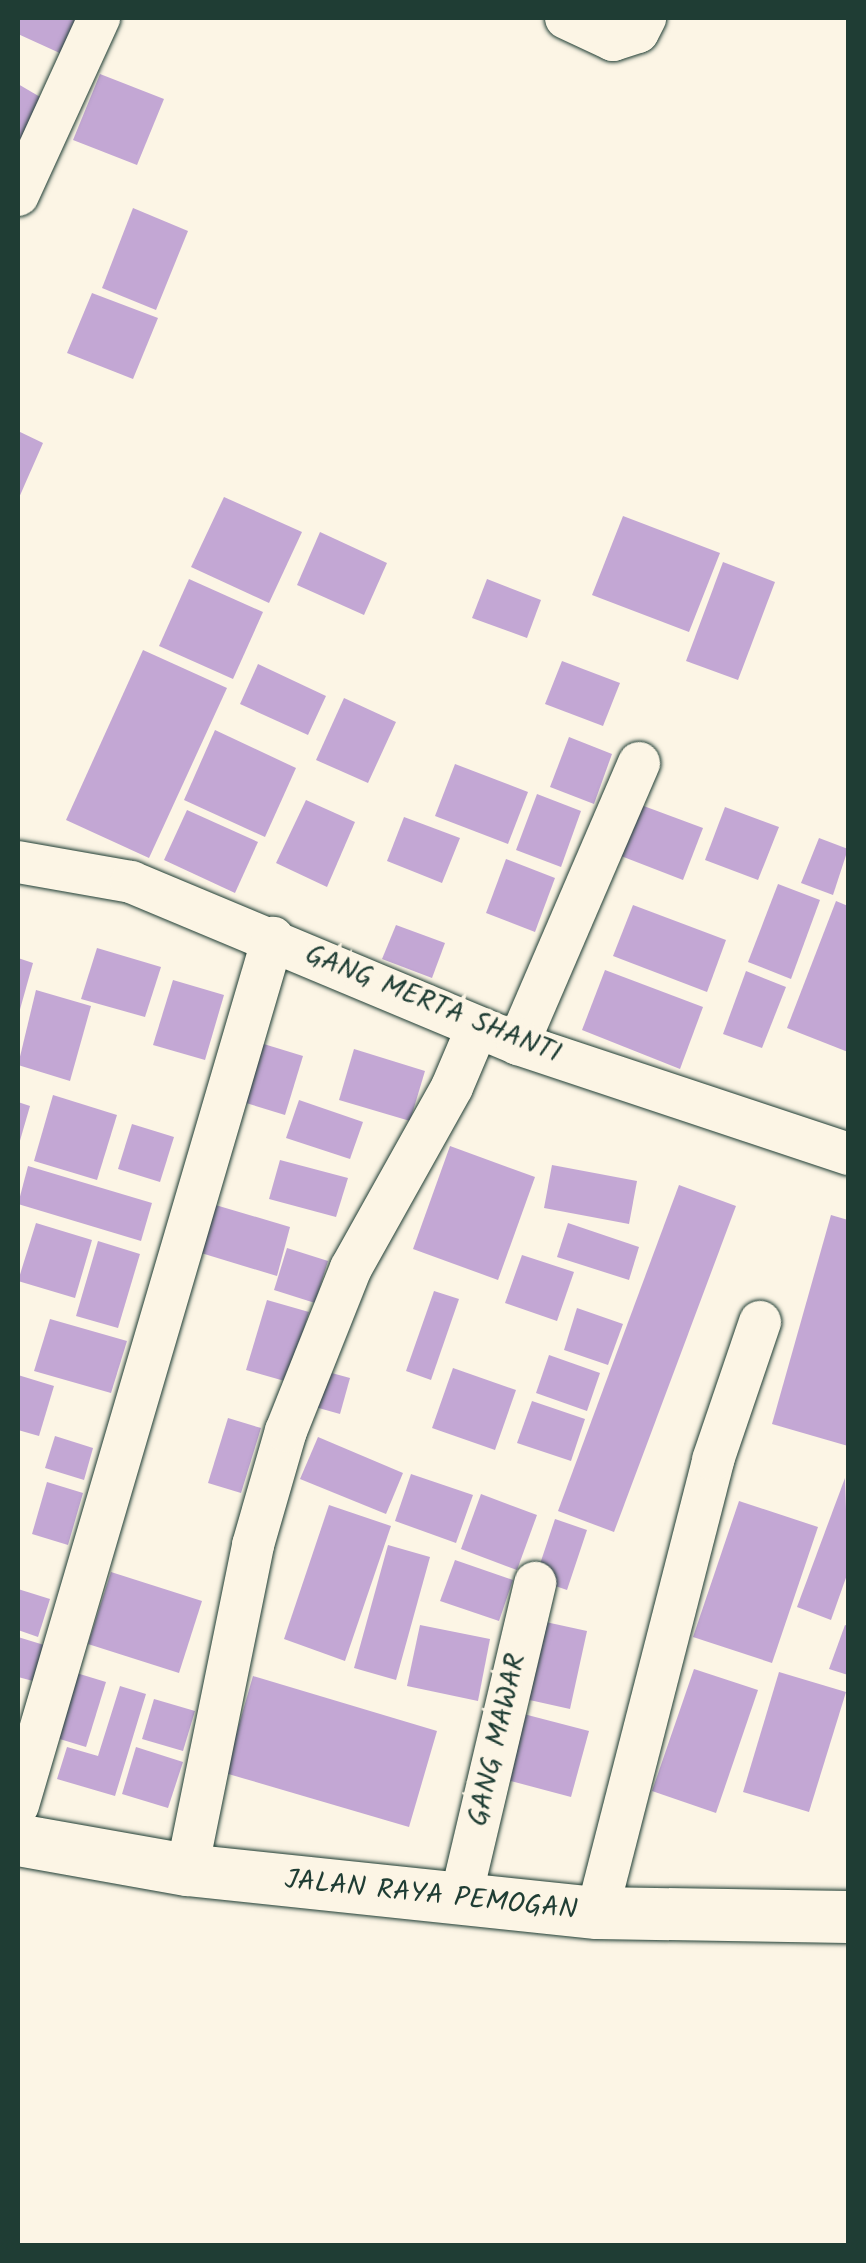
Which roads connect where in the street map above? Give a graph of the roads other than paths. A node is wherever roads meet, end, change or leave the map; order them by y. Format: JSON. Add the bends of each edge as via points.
{"nodes":[{"id":1,"x":99,"y":18,"type":"edge"},
{"id":2,"x":566,"y":18,"type":"edge"},
{"id":3,"x":645,"y":18,"type":"edge"},
{"id":4,"x":18,"y":195,"type":"edge"},
{"id":5,"x":639,"y":763,"type":"dead end"},
{"id":6,"x":18,"y":862,"type":"edge"},
{"id":7,"x":271,"y":944,"type":"junction"},
{"id":8,"x":474,"y":1035,"type":"junction"},
{"id":9,"x":518,"y":1044,"type":"junction"},
{"id":10,"x":848,"y":1154,"type":"edge"},
{"id":11,"x":760,"y":1322,"type":"dead end"},
{"id":12,"x":534,"y":1582,"type":"dead end"},
{"id":13,"x":18,"y":1805,"type":"edge"},
{"id":14,"x":18,"y":1840,"type":"edge"},
{"id":15,"x":187,"y":1870,"type":"junction"},
{"id":16,"x":461,"y":1898,"type":"junction"},
{"id":17,"x":597,"y":1914,"type":"junction"},
{"id":18,"x":848,"y":1917,"type":"edge"}],
"edges":[{"from":1,"to":4,"type":"street"},
{"from":2,"to":3,"type":"street","via":[[613,40],[638,32]]},
{"from":5,"to":9,"type":"street"},
{"from":6,"to":7,"type":"street","name":"GANG MERTA SHANTI","via":[[131,882]]},
{"from":7,"to":8,"type":"street","name":"GANG MERTA SHANTI"},
{"from":7,"to":13,"type":"street"},
{"from":8,"to":9,"type":"street","name":"GANG MERTA SHANTI"},
{"from":8,"to":15,"type":"street","via":[[452,1087],[350,1268],[286,1431],[249,1563]]},
{"from":9,"to":10,"type":"street","name":"GANG MERTA SHANTI"},
{"from":11,"to":17,"type":"street","via":[[713,1460]]},
{"from":12,"to":16,"type":"street","name":"GANG MAWAR"},
{"from":14,"to":15,"type":"street","name":"JALAN RAYA PEMOGAN"},
{"from":15,"to":16,"type":"street","name":"JALAN RAYA PEMOGAN"},
{"from":16,"to":17,"type":"street","name":"JALAN RAYA PEMOGAN"},
{"from":17,"to":18,"type":"street","name":"JALAN RAYA PEMOGAN"}]}
